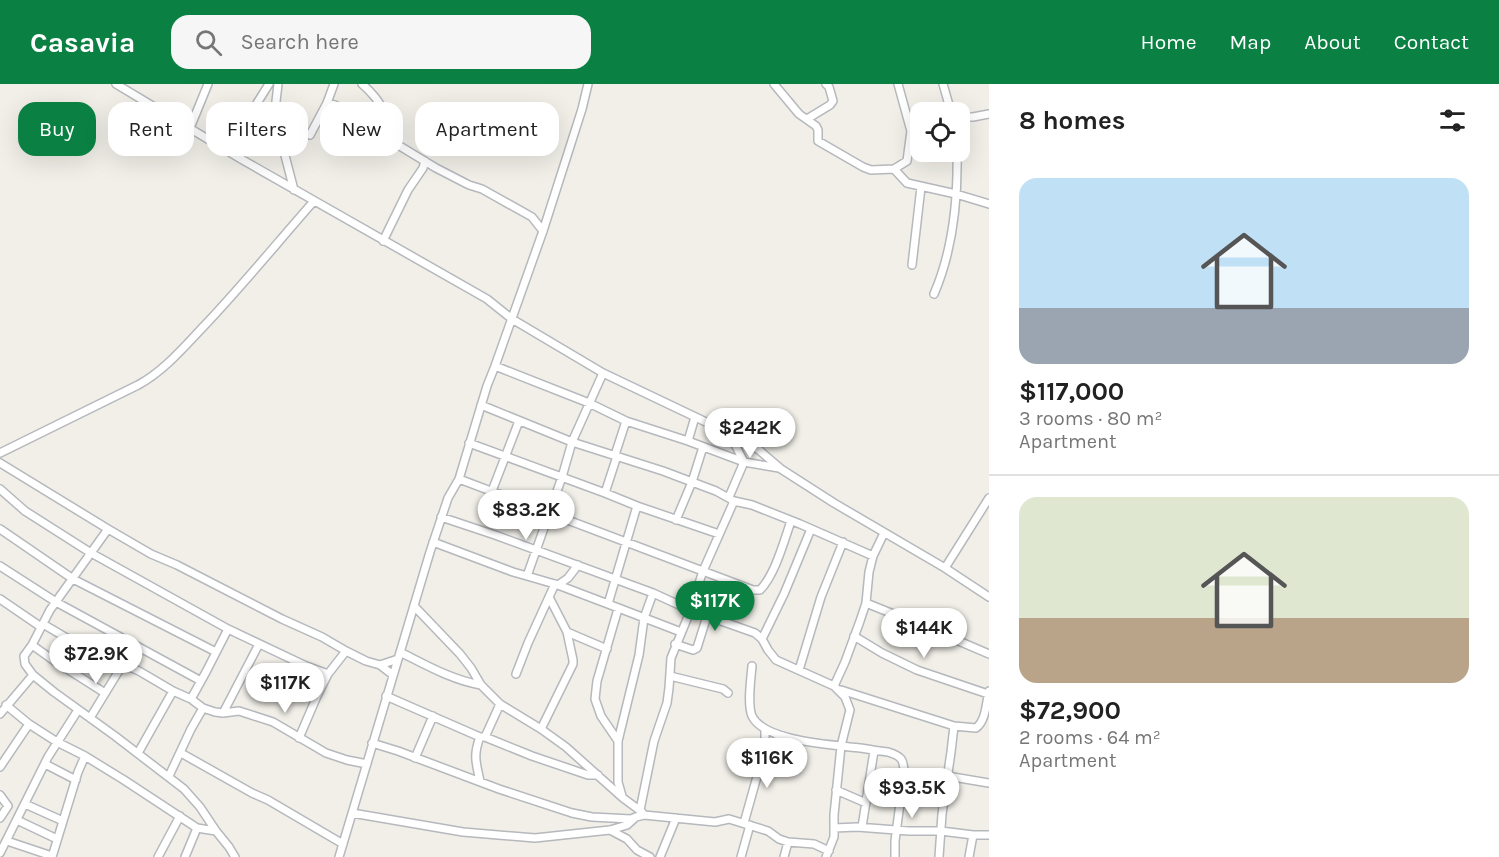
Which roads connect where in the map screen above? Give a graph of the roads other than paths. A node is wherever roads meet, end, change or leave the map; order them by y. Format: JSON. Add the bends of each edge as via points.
{"nodes":[{"id":1,"x":116,"y":84,"type":"edge"},
{"id":2,"x":208,"y":84,"type":"edge"},
{"id":3,"x":269,"y":84,"type":"edge"},
{"id":4,"x":278,"y":84,"type":"edge"},
{"id":5,"x":334,"y":84,"type":"edge"},
{"id":6,"x":362,"y":84,"type":"edge"},
{"id":7,"x":588,"y":84,"type":"edge"},
{"id":8,"x":774,"y":84,"type":"edge"},
{"id":9,"x":826,"y":84,"type":"edge"},
{"id":10,"x":898,"y":84,"type":"edge"},
{"id":11,"x":943,"y":84,"type":"edge"},
{"id":12,"x":146,"y":102,"type":"edge"},
{"id":13,"x":327,"y":102,"type":"edge"},
{"id":14,"x":377,"y":102,"type":"edge"},
{"id":15,"x":948,"y":102,"type":"edge"},
{"id":16,"x":989,"y":114,"type":"edge"},
{"id":17,"x":320,"y":116,"type":"edge"},
{"id":18,"x":970,"y":117,"type":"edge"},
{"id":19,"x":194,"y":118,"type":"edge"},
{"id":20,"x":807,"y":119,"type":"junction"},
{"id":21,"x":194,"y":130,"type":"edge"},
{"id":22,"x":310,"y":135,"type":"dead end"},
{"id":23,"x":403,"y":147,"type":"edge"},
{"id":24,"x":241,"y":159,"type":"junction"},
{"id":25,"x":425,"y":161,"type":"junction"},
{"id":26,"x":957,"y":162,"type":"edge"},
{"id":27,"x":894,"y":169,"type":"junction"},
{"id":28,"x":921,"y":187,"type":"junction"},
{"id":29,"x":294,"y":190,"type":"junction"},
{"id":30,"x":956,"y":194,"type":"junction"},
{"id":31,"x":314,"y":201,"type":"junction"},
{"id":32,"x":989,"y":204,"type":"edge"},
{"id":33,"x":543,"y":231,"type":"junction"},
{"id":34,"x":383,"y":241,"type":"junction"},
{"id":35,"x":912,"y":265,"type":"dead end"},
{"id":36,"x":934,"y":294,"type":"dead end"},
{"id":37,"x":512,"y":319,"type":"junction"},
{"id":38,"x":495,"y":366,"type":"junction"},
{"id":39,"x":603,"y":373,"type":"junction"},
{"id":40,"x":589,"y":404,"type":"junction"},
{"id":41,"x":482,"y":405,"type":"junction"},
{"id":42,"x":694,"y":417,"type":"junction"},
{"id":43,"x":627,"y":420,"type":"junction"},
{"id":44,"x":519,"y":421,"type":"junction"},
{"id":45,"x":729,"y":433,"type":"junction"},
{"id":46,"x":688,"y":441,"type":"junction"},
{"id":47,"x":572,"y":442,"type":"junction"},
{"id":48,"x":469,"y":443,"type":"junction"},
{"id":49,"x":703,"y":447,"type":"junction"},
{"id":50,"x":759,"y":450,"type":"junction"},
{"id":51,"x":0,"y":453,"type":"edge"},
{"id":52,"x":616,"y":455,"type":"junction"},
{"id":53,"x":506,"y":456,"type":"junction"},
{"id":54,"x":744,"y":462,"type":"junction"},
{"id":55,"x":0,"y":463,"type":"edge"},
{"id":56,"x":755,"y":463,"type":"junction"},
{"id":57,"x":782,"y":469,"type":"junction"},
{"id":58,"x":562,"y":477,"type":"junction"},
{"id":59,"x":459,"y":479,"type":"junction"},
{"id":60,"x":692,"y":482,"type":"junction"},
{"id":61,"x":0,"y":489,"type":"edge"},
{"id":62,"x":492,"y":491,"type":"junction"},
{"id":63,"x":605,"y":493,"type":"junction"},
{"id":64,"x":989,"y":498,"type":"edge"},
{"id":65,"x":732,"y":499,"type":"junction"},
{"id":66,"x":637,"y":506,"type":"junction"},
{"id":67,"x":549,"y":513,"type":"junction"},
{"id":68,"x":441,"y":517,"type":"junction"},
{"id":69,"x":676,"y":520,"type":"junction"},
{"id":70,"x":791,"y":521,"type":"junction"},
{"id":71,"x":0,"y":529,"type":"edge"},
{"id":72,"x":811,"y":529,"type":"junction"},
{"id":73,"x":108,"y":530,"type":"junction"},
{"id":74,"x":884,"y":533,"type":"junction"},
{"id":75,"x":719,"y":534,"type":"junction"},
{"id":76,"x":433,"y":542,"type":"junction"},
{"id":77,"x":627,"y":542,"type":"junction"},
{"id":78,"x":843,"y":542,"type":"junction"},
{"id":79,"x":536,"y":551,"type":"junction"},
{"id":80,"x":91,"y":553,"type":"junction"},
{"id":81,"x":873,"y":556,"type":"junction"},
{"id":82,"x":578,"y":565,"type":"junction"},
{"id":83,"x":0,"y":566,"type":"edge"},
{"id":84,"x":945,"y":568,"type":"junction"},
{"id":85,"x":703,"y":571,"type":"junction"},
{"id":86,"x":527,"y":576,"type":"junction"},
{"id":87,"x":73,"y":579,"type":"junction"},
{"id":88,"x":615,"y":579,"type":"junction"},
{"id":89,"x":556,"y":585,"type":"junction"},
{"id":90,"x":653,"y":593,"type":"junction"},
{"id":91,"x":988,"y":595,"type":"edge"},
{"id":92,"x":549,"y":597,"type":"junction"},
{"id":93,"x":0,"y":598,"type":"edge"},
{"id":94,"x":56,"y":602,"type":"junction"},
{"id":95,"x":866,"y":603,"type":"junction"},
{"id":96,"x":608,"y":604,"type":"junction"},
{"id":97,"x":414,"y":606,"type":"junction"},
{"id":98,"x":618,"y":609,"type":"junction"},
{"id":99,"x":690,"y":610,"type":"junction"},
{"id":100,"x":707,"y":616,"type":"junction"},
{"id":101,"x":644,"y":618,"type":"junction"},
{"id":102,"x":42,"y":626,"type":"junction"},
{"id":103,"x":228,"y":629,"type":"junction"},
{"id":104,"x":567,"y":632,"type":"junction"},
{"id":105,"x":681,"y":632,"type":"junction"},
{"id":106,"x":854,"y":636,"type":"junction"},
{"id":107,"x":762,"y":639,"type":"junction"},
{"id":108,"x":259,"y":644,"type":"junction"},
{"id":109,"x":675,"y":644,"type":"junction"},
{"id":110,"x":32,"y":645,"type":"junction"},
{"id":111,"x":607,"y":649,"type":"junction"},
{"id":112,"x":346,"y":651,"type":"junction"},
{"id":113,"x":216,"y":652,"type":"junction"},
{"id":114,"x":989,"y":654,"type":"edge"},
{"id":115,"x":399,"y":656,"type":"junction"},
{"id":116,"x":123,"y":664,"type":"junction"},
{"id":117,"x":380,"y":665,"type":"junction"},
{"id":118,"x":752,"y":666,"type":"dead end"},
{"id":119,"x":799,"y":670,"type":"junction"},
{"id":120,"x":328,"y":674,"type":"junction"},
{"id":121,"x":516,"y":674,"type":"dead end"},
{"id":122,"x":33,"y":675,"type":"junction"},
{"id":123,"x":393,"y":675,"type":"junction"},
{"id":124,"x":670,"y":676,"type":"junction"},
{"id":125,"x":201,"y":681,"type":"junction"},
{"id":126,"x":481,"y":685,"type":"junction"},
{"id":127,"x":837,"y":688,"type":"junction"},
{"id":128,"x":173,"y":691,"type":"junction"},
{"id":129,"x":105,"y":693,"type":"junction"},
{"id":130,"x":728,"y":693,"type":"dead end"},
{"id":131,"x":989,"y":693,"type":"edge"},
{"id":132,"x":386,"y":696,"type":"junction"},
{"id":133,"x":191,"y":699,"type":"junction"},
{"id":134,"x":500,"y":704,"type":"junction"},
{"id":135,"x":6,"y":705,"type":"junction"},
{"id":136,"x":204,"y":708,"type":"junction"},
{"id":137,"x":78,"y":710,"type":"junction"},
{"id":138,"x":224,"y":713,"type":"junction"},
{"id":139,"x":0,"y":714,"type":"edge"},
{"id":140,"x":433,"y":717,"type":"junction"},
{"id":141,"x":90,"y":718,"type":"junction"},
{"id":142,"x":29,"y":724,"type":"junction"},
{"id":143,"x":954,"y":726,"type":"junction"},
{"id":144,"x":541,"y":729,"type":"junction"},
{"id":145,"x":765,"y":730,"type":"junction"},
{"id":146,"x":783,"y":736,"type":"junction"},
{"id":147,"x":483,"y":737,"type":"junction"},
{"id":148,"x":298,"y":738,"type":"junction"},
{"id":149,"x":618,"y":741,"type":"junction"},
{"id":150,"x":57,"y":742,"type":"junction"},
{"id":151,"x":372,"y":743,"type":"junction"},
{"id":152,"x":842,"y":746,"type":"junction"},
{"id":153,"x":765,"y":748,"type":"junction"},
{"id":154,"x":874,"y":751,"type":"junction"},
{"id":155,"x":138,"y":753,"type":"junction"},
{"id":156,"x":181,"y":753,"type":"junction"},
{"id":157,"x":85,"y":756,"type":"junction"},
{"id":158,"x":415,"y":758,"type":"junction"},
{"id":159,"x":45,"y":764,"type":"junction"},
{"id":160,"x":367,"y":764,"type":"junction"},
{"id":161,"x":0,"y":768,"type":"edge"},
{"id":162,"x":598,"y":775,"type":"junction"},
{"id":163,"x":169,"y":776,"type":"junction"},
{"id":164,"x":947,"y":776,"type":"junction"},
{"id":165,"x":76,"y":780,"type":"junction"},
{"id":166,"x":480,"y":781,"type":"junction"},
{"id":167,"x":989,"y":783,"type":"edge"},
{"id":168,"x":836,"y":790,"type":"junction"},
{"id":169,"x":0,"y":795,"type":"edge"},
{"id":170,"x":623,"y":798,"type":"junction"},
{"id":171,"x":866,"y":803,"type":"junction"},
{"id":172,"x":25,"y":804,"type":"junction"},
{"id":173,"x":352,"y":813,"type":"junction"},
{"id":174,"x":641,"y":814,"type":"junction"},
{"id":175,"x":180,"y":816,"type":"junction"},
{"id":176,"x":0,"y":818,"type":"edge"},
{"id":177,"x":676,"y":818,"type":"junction"},
{"id":178,"x":17,"y":820,"type":"junction"},
{"id":179,"x":63,"y":821,"type":"junction"},
{"id":180,"x":747,"y":824,"type":"junction"},
{"id":181,"x":862,"y":827,"type":"junction"},
{"id":182,"x":197,"y":828,"type":"junction"},
{"id":183,"x":834,"y":828,"type":"junction"},
{"id":184,"x":610,"y":830,"type":"junction"},
{"id":185,"x":896,"y":830,"type":"junction"},
{"id":186,"x":216,"y":831,"type":"junction"},
{"id":187,"x":941,"y":831,"type":"junction"},
{"id":188,"x":973,"y":835,"type":"junction"},
{"id":189,"x":989,"y":835,"type":"edge"},
{"id":190,"x":57,"y":839,"type":"junction"},
{"id":191,"x":7,"y":841,"type":"junction"},
{"id":192,"x":788,"y":842,"type":"junction"},
{"id":193,"x":343,"y":844,"type":"junction"},
{"id":194,"x":0,"y":852,"type":"edge"},
{"id":195,"x":827,"y":854,"type":"edge"},
{"id":196,"x":52,"y":856,"type":"edge"},
{"id":197,"x":158,"y":857,"type":"edge"},
{"id":198,"x":185,"y":857,"type":"edge"},
{"id":199,"x":235,"y":857,"type":"edge"},
{"id":200,"x":339,"y":857,"type":"edge"},
{"id":201,"x":650,"y":857,"type":"edge"},
{"id":202,"x":660,"y":857,"type":"edge"},
{"id":203,"x":741,"y":857,"type":"edge"},
{"id":204,"x":784,"y":857,"type":"edge"},
{"id":205,"x":895,"y":857,"type":"edge"},
{"id":206,"x":939,"y":857,"type":"edge"},
{"id":207,"x":969,"y":857,"type":"edge"}],
"edges":[{"from":1,"to":12,"type":"street"},
{"from":2,"to":19,"type":"street"},
{"from":3,"to":24,"type":"street","via":[[238,139]]},
{"from":4,"to":29,"type":"street","via":[[274,110]]},
{"from":5,"to":13,"type":"street"},
{"from":6,"to":14,"type":"street"},
{"from":7,"to":33,"type":"street"},
{"from":8,"to":20,"type":"street"},
{"from":9,"to":20,"type":"street","via":[[833,101]]},
{"from":10,"to":27,"type":"street","via":[[911,135],[907,161]]},
{"from":11,"to":15,"type":"street"},
{"from":16,"to":18,"type":"street"},
{"from":17,"to":22,"type":"street"},
{"from":20,"to":27,"type":"street","via":[[816,126],[821,143],[871,170]]},
{"from":21,"to":24,"type":"street"},
{"from":23,"to":25,"type":"street"},
{"from":24,"to":29,"type":"street"},
{"from":25,"to":33,"type":"street","via":[[532,217]]},
{"from":25,"to":34,"type":"street"},
{"from":26,"to":30,"type":"street"},
{"from":27,"to":28,"type":"street","via":[[908,183]]},
{"from":28,"to":30,"type":"street"},
{"from":28,"to":35,"type":"street"},
{"from":29,"to":31,"type":"street"},
{"from":30,"to":32,"type":"street"},
{"from":30,"to":36,"type":"street","via":[[942,274]]},
{"from":31,"to":34,"type":"street"},
{"from":31,"to":51,"type":"street","via":[[224,305],[158,372]]},
{"from":33,"to":37,"type":"street"},
{"from":34,"to":37,"type":"street","via":[[487,299]]},
{"from":37,"to":38,"type":"street"},
{"from":37,"to":39,"type":"street"},
{"from":38,"to":40,"type":"street"},
{"from":38,"to":41,"type":"street"},
{"from":39,"to":40,"type":"street"},
{"from":39,"to":42,"type":"street"},
{"from":40,"to":43,"type":"street"},
{"from":40,"to":47,"type":"street"},
{"from":41,"to":44,"type":"street"},
{"from":41,"to":48,"type":"street"},
{"from":42,"to":45,"type":"street"},
{"from":42,"to":46,"type":"street"},
{"from":43,"to":46,"type":"street"},
{"from":43,"to":52,"type":"street"},
{"from":44,"to":47,"type":"street"},
{"from":44,"to":53,"type":"street"},
{"from":45,"to":50,"type":"street"},
{"from":45,"to":54,"type":"street"},
{"from":46,"to":49,"type":"street"},
{"from":47,"to":52,"type":"street"},
{"from":47,"to":58,"type":"street"},
{"from":48,"to":53,"type":"street"},
{"from":48,"to":59,"type":"street"},
{"from":49,"to":54,"type":"street"},
{"from":49,"to":60,"type":"street"},
{"from":50,"to":56,"type":"street"},
{"from":50,"to":57,"type":"street"},
{"from":52,"to":60,"type":"street"},
{"from":52,"to":63,"type":"street"},
{"from":53,"to":58,"type":"street"},
{"from":53,"to":62,"type":"street"},
{"from":54,"to":56,"type":"street"},
{"from":54,"to":65,"type":"street"},
{"from":55,"to":73,"type":"street"},
{"from":56,"to":57,"type":"street"},
{"from":57,"to":74,"type":"street"},
{"from":58,"to":63,"type":"street"},
{"from":58,"to":67,"type":"street"},
{"from":59,"to":62,"type":"street"},
{"from":59,"to":68,"type":"street"},
{"from":60,"to":65,"type":"street"},
{"from":60,"to":69,"type":"street"},
{"from":61,"to":80,"type":"street","via":[[26,511]]},
{"from":62,"to":67,"type":"street"},
{"from":63,"to":66,"type":"street"},
{"from":64,"to":84,"type":"street"},
{"from":65,"to":70,"type":"street"},
{"from":65,"to":75,"type":"street"},
{"from":66,"to":69,"type":"street"},
{"from":66,"to":77,"type":"street"},
{"from":67,"to":77,"type":"street"},
{"from":67,"to":79,"type":"street"},
{"from":68,"to":76,"type":"street"},
{"from":68,"to":79,"type":"street"},
{"from":69,"to":75,"type":"street"},
{"from":70,"to":72,"type":"street"},
{"from":70,"to":85,"type":"street","via":[[778,558],[760,590]]},
{"from":71,"to":87,"type":"street"},
{"from":72,"to":78,"type":"street"},
{"from":72,"to":107,"type":"street"},
{"from":73,"to":80,"type":"street"},
{"from":73,"to":112,"type":"street"},
{"from":74,"to":81,"type":"street"},
{"from":74,"to":84,"type":"street"},
{"from":75,"to":85,"type":"street"},
{"from":76,"to":86,"type":"street"},
{"from":76,"to":97,"type":"street"},
{"from":77,"to":85,"type":"street"},
{"from":77,"to":88,"type":"street"},
{"from":78,"to":81,"type":"street"},
{"from":78,"to":119,"type":"street"},
{"from":79,"to":82,"type":"street"},
{"from":79,"to":86,"type":"street"},
{"from":80,"to":87,"type":"street"},
{"from":80,"to":103,"type":"street"},
{"from":81,"to":95,"type":"street"},
{"from":82,"to":88,"type":"street"},
{"from":82,"to":89,"type":"street","via":[[566,580]]},
{"from":83,"to":94,"type":"street"},
{"from":84,"to":91,"type":"street"},
{"from":85,"to":99,"type":"street"},
{"from":86,"to":89,"type":"street"},
{"from":87,"to":94,"type":"street"},
{"from":87,"to":113,"type":"street"},
{"from":88,"to":90,"type":"street"},
{"from":88,"to":96,"type":"street"},
{"from":89,"to":92,"type":"street"},
{"from":89,"to":96,"type":"street"},
{"from":90,"to":99,"type":"street"},
{"from":90,"to":101,"type":"street"},
{"from":92,"to":104,"type":"street"},
{"from":92,"to":121,"type":"street"},
{"from":93,"to":102,"type":"street"},
{"from":94,"to":102,"type":"street"},
{"from":94,"to":125,"type":"street"},
{"from":95,"to":106,"type":"street"},
{"from":95,"to":114,"type":"street"},
{"from":96,"to":98,"type":"street"},
{"from":97,"to":115,"type":"street"},
{"from":97,"to":126,"type":"street","via":[[460,654]]},
{"from":98,"to":101,"type":"street"},
{"from":98,"to":111,"type":"street"},
{"from":99,"to":100,"type":"street"},
{"from":99,"to":105,"type":"street"},
{"from":100,"to":107,"type":"street"},
{"from":100,"to":109,"type":"street","via":[[697,648]]},
{"from":101,"to":105,"type":"street"},
{"from":101,"to":149,"type":"street"},
{"from":102,"to":110,"type":"street"},
{"from":102,"to":116,"type":"street"},
{"from":103,"to":108,"type":"street"},
{"from":103,"to":113,"type":"street"},
{"from":104,"to":111,"type":"street"},
{"from":104,"to":144,"type":"street","via":[[573,664]]},
{"from":105,"to":109,"type":"street"},
{"from":106,"to":127,"type":"street"},
{"from":106,"to":131,"type":"street","via":[[917,670]]},
{"from":107,"to":119,"type":"street","via":[[776,660]]},
{"from":108,"to":120,"type":"street"},
{"from":108,"to":138,"type":"street"},
{"from":109,"to":124,"type":"street"},
{"from":110,"to":122,"type":"street","via":[[23,660]]},
{"from":110,"to":129,"type":"street"},
{"from":111,"to":149,"type":"street","via":[[595,699]]},
{"from":112,"to":117,"type":"street"},
{"from":112,"to":120,"type":"street"},
{"from":113,"to":125,"type":"street"},
{"from":115,"to":117,"type":"street"},
{"from":115,"to":123,"type":"street"},
{"from":115,"to":126,"type":"street"},
{"from":116,"to":128,"type":"street"},
{"from":116,"to":129,"type":"street"},
{"from":117,"to":123,"type":"street"},
{"from":118,"to":145,"type":"street","via":[[751,712]]},
{"from":119,"to":127,"type":"street"},
{"from":120,"to":148,"type":"street"},
{"from":122,"to":135,"type":"street"},
{"from":122,"to":137,"type":"street"},
{"from":123,"to":132,"type":"street"},
{"from":124,"to":130,"type":"street"},
{"from":124,"to":174,"type":"street"},
{"from":125,"to":133,"type":"street"},
{"from":126,"to":134,"type":"street"},
{"from":127,"to":143,"type":"street"},
{"from":127,"to":152,"type":"street","via":[[850,710]]},
{"from":128,"to":133,"type":"street"},
{"from":128,"to":155,"type":"street"},
{"from":129,"to":141,"type":"street"},
{"from":131,"to":143,"type":"street","via":[[979,726]]},
{"from":132,"to":140,"type":"street"},
{"from":132,"to":151,"type":"street"},
{"from":133,"to":136,"type":"street"},
{"from":134,"to":144,"type":"street"},
{"from":134,"to":147,"type":"street"},
{"from":135,"to":139,"type":"street"},
{"from":135,"to":142,"type":"street"},
{"from":136,"to":138,"type":"street"},
{"from":136,"to":156,"type":"street"},
{"from":137,"to":141,"type":"street"},
{"from":137,"to":150,"type":"street"},
{"from":138,"to":148,"type":"street","via":[[239,711],[264,719]]},
{"from":140,"to":147,"type":"street"},
{"from":140,"to":158,"type":"street"},
{"from":141,"to":155,"type":"street"},
{"from":142,"to":150,"type":"street"},
{"from":142,"to":161,"type":"street"},
{"from":143,"to":164,"type":"street"},
{"from":144,"to":162,"type":"street"},
{"from":145,"to":146,"type":"street"},
{"from":145,"to":153,"type":"street"},
{"from":146,"to":152,"type":"street"},
{"from":146,"to":153,"type":"street"},
{"from":147,"to":162,"type":"street","via":[[588,775]]},
{"from":147,"to":166,"type":"street","via":[[475,757]]},
{"from":148,"to":160,"type":"street","via":[[332,756]]},
{"from":149,"to":170,"type":"street","via":[[618,782]]},
{"from":150,"to":157,"type":"street"},
{"from":150,"to":159,"type":"street"},
{"from":151,"to":158,"type":"street"},
{"from":151,"to":160,"type":"street"},
{"from":152,"to":154,"type":"street"},
{"from":152,"to":168,"type":"street"},
{"from":153,"to":180,"type":"street"},
{"from":154,"to":171,"type":"street"},
{"from":154,"to":185,"type":"street","via":[[896,755],[904,764]]},
{"from":155,"to":163,"type":"street"},
{"from":156,"to":163,"type":"street"},
{"from":156,"to":193,"type":"street"},
{"from":157,"to":165,"type":"street"},
{"from":157,"to":175,"type":"street"},
{"from":158,"to":166,"type":"street"},
{"from":159,"to":165,"type":"street"},
{"from":159,"to":172,"type":"street"},
{"from":160,"to":173,"type":"street"},
{"from":162,"to":170,"type":"street"},
{"from":163,"to":186,"type":"street","via":[[197,804]]},
{"from":164,"to":167,"type":"street"},
{"from":164,"to":187,"type":"street"},
{"from":165,"to":179,"type":"street"},
{"from":166,"to":174,"type":"street","via":[[572,813],[631,819]]},
{"from":168,"to":171,"type":"street"},
{"from":168,"to":183,"type":"street"},
{"from":169,"to":176,"type":"street","via":[[8,806]]},
{"from":170,"to":174,"type":"street"},
{"from":171,"to":181,"type":"street"},
{"from":172,"to":178,"type":"street"},
{"from":172,"to":179,"type":"street"},
{"from":173,"to":184,"type":"street","via":[[506,837]]},
{"from":173,"to":193,"type":"street"},
{"from":174,"to":177,"type":"street"},
{"from":174,"to":184,"type":"street","via":[[627,825]]},
{"from":175,"to":182,"type":"street"},
{"from":175,"to":197,"type":"street"},
{"from":177,"to":180,"type":"street","via":[[715,822],[729,819]]},
{"from":177,"to":202,"type":"street"},
{"from":178,"to":190,"type":"street"},
{"from":178,"to":191,"type":"street"},
{"from":179,"to":190,"type":"street"},
{"from":180,"to":192,"type":"street"},
{"from":180,"to":203,"type":"street"},
{"from":181,"to":183,"type":"street"},
{"from":181,"to":185,"type":"street"},
{"from":182,"to":186,"type":"street"},
{"from":182,"to":198,"type":"street"},
{"from":183,"to":195,"type":"street"},
{"from":184,"to":201,"type":"street"},
{"from":185,"to":187,"type":"street"},
{"from":185,"to":205,"type":"street"},
{"from":186,"to":199,"type":"street"},
{"from":187,"to":188,"type":"street"},
{"from":187,"to":206,"type":"street"},
{"from":188,"to":189,"type":"street"},
{"from":188,"to":207,"type":"street"},
{"from":190,"to":196,"type":"street"},
{"from":191,"to":194,"type":"street"},
{"from":191,"to":196,"type":"street"},
{"from":192,"to":195,"type":"street","via":[[814,844]]},
{"from":192,"to":204,"type":"street"},
{"from":193,"to":200,"type":"street"}]}
